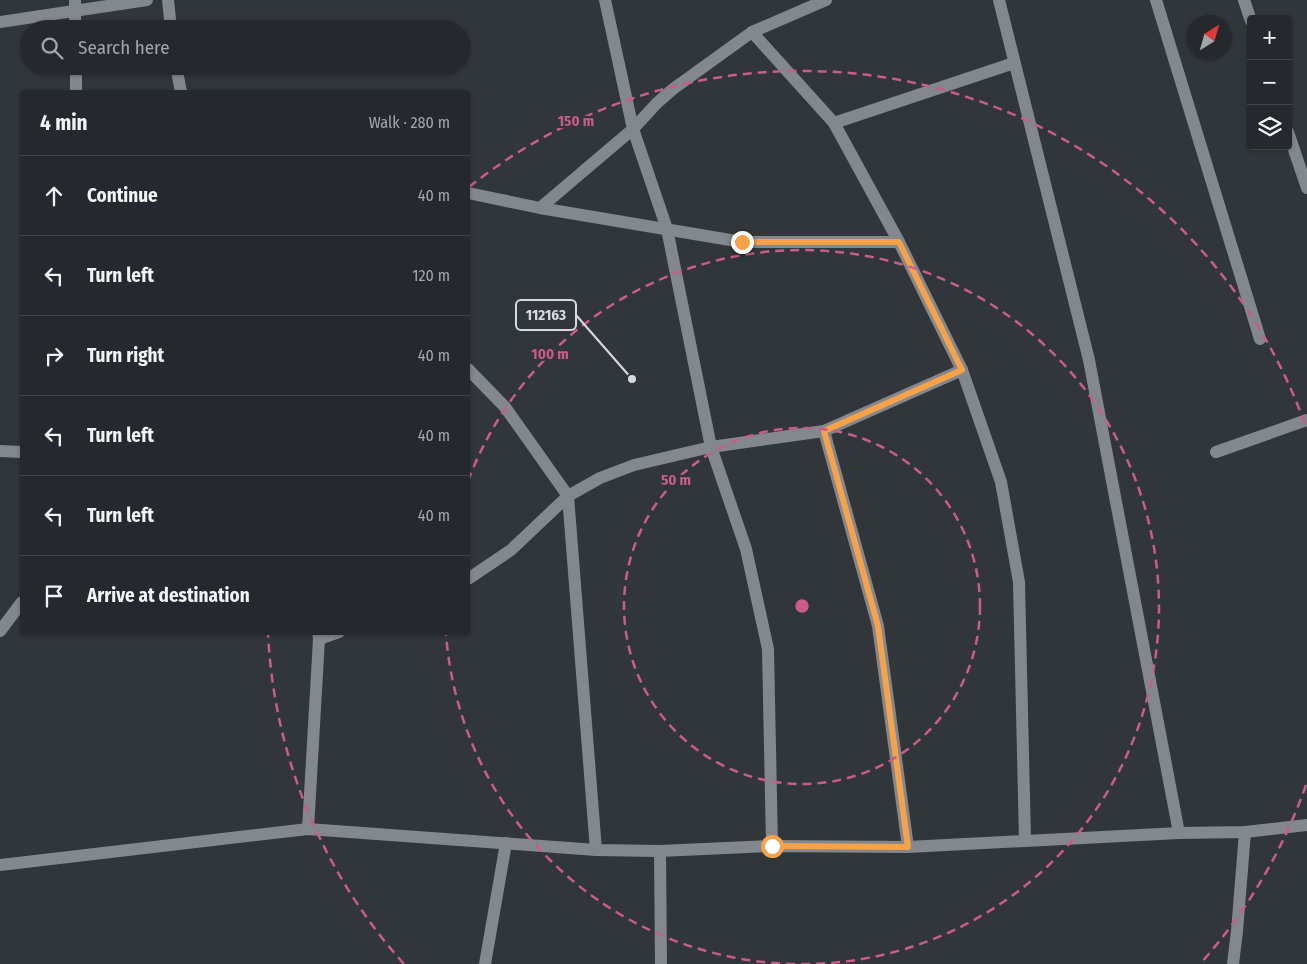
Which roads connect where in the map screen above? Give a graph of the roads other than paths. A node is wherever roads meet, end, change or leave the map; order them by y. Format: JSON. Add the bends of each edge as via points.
{"nodes":[{"id":1,"x":147,"y":0,"type":"edge"},
{"id":2,"x":168,"y":0,"type":"edge"},
{"id":3,"x":605,"y":0,"type":"edge"},
{"id":4,"x":826,"y":0,"type":"edge"},
{"id":5,"x":999,"y":0,"type":"edge"},
{"id":6,"x":1156,"y":0,"type":"edge"},
{"id":7,"x":1244,"y":0,"type":"edge"},
{"id":8,"x":75,"y":6,"type":"edge"},
{"id":9,"x":1249,"y":15,"type":"edge"},
{"id":10,"x":75,"y":20,"type":"edge"},
{"id":11,"x":170,"y":20,"type":"edge"},
{"id":12,"x":0,"y":22,"type":"edge"},
{"id":13,"x":752,"y":32,"type":"junction"},
{"id":14,"x":1014,"y":63,"type":"junction"},
{"id":15,"x":76,"y":75,"type":"edge"},
{"id":16,"x":178,"y":75,"type":"edge"},
{"id":17,"x":76,"y":90,"type":"edge"},
{"id":18,"x":181,"y":90,"type":"edge"},
{"id":19,"x":834,"y":123,"type":"junction"},
{"id":20,"x":633,"y":129,"type":"junction"},
{"id":21,"x":1292,"y":144,"type":"edge"},
{"id":22,"x":1307,"y":188,"type":"edge"},
{"id":23,"x":470,"y":193,"type":"edge"},
{"id":24,"x":540,"y":208,"type":"junction"},
{"id":25,"x":667,"y":228,"type":"junction"},
{"id":26,"x":899,"y":242,"type":"junction"},
{"id":27,"x":1260,"y":339,"type":"dead end"},
{"id":28,"x":962,"y":370,"type":"junction"},
{"id":29,"x":470,"y":371,"type":"edge"},
{"id":30,"x":1307,"y":420,"type":"edge"},
{"id":31,"x":824,"y":431,"type":"junction"},
{"id":32,"x":711,"y":448,"type":"junction"},
{"id":33,"x":0,"y":451,"type":"edge"},
{"id":34,"x":20,"y":452,"type":"edge"},
{"id":35,"x":1216,"y":452,"type":"dead end"},
{"id":36,"x":568,"y":496,"type":"junction"},
{"id":37,"x":470,"y":578,"type":"edge"},
{"id":38,"x":20,"y":605,"type":"edge"},
{"id":39,"x":0,"y":631,"type":"edge"},
{"id":40,"x":319,"y":636,"type":"edge"},
{"id":41,"x":1307,"y":825,"type":"edge"},
{"id":42,"x":308,"y":829,"type":"junction"},
{"id":43,"x":1245,"y":832,"type":"junction"},
{"id":44,"x":1179,"y":833,"type":"junction"},
{"id":45,"x":1025,"y":841,"type":"junction"},
{"id":46,"x":506,"y":844,"type":"junction"},
{"id":47,"x":772,"y":846,"type":"junction"},
{"id":48,"x":908,"y":847,"type":"junction"},
{"id":49,"x":596,"y":850,"type":"junction"},
{"id":50,"x":660,"y":851,"type":"junction"},
{"id":51,"x":0,"y":865,"type":"edge"},
{"id":52,"x":485,"y":964,"type":"edge"},
{"id":53,"x":661,"y":964,"type":"edge"},
{"id":54,"x":1233,"y":964,"type":"edge"}],
"edges":[{"from":1,"to":8,"type":"street"},
{"from":2,"to":11,"type":"street"},
{"from":3,"to":20,"type":"street"},
{"from":4,"to":13,"type":"street"},
{"from":5,"to":14,"type":"street"},
{"from":6,"to":27,"type":"street"},
{"from":7,"to":9,"type":"street"},
{"from":8,"to":10,"type":"street"},
{"from":8,"to":12,"type":"street"},
{"from":13,"to":19,"type":"street"},
{"from":13,"to":20,"type":"street","via":[[673,89]]},
{"from":14,"to":19,"type":"street"},
{"from":14,"to":44,"type":"street","via":[[1089,360]]},
{"from":15,"to":17,"type":"street"},
{"from":16,"to":18,"type":"street"},
{"from":19,"to":26,"type":"street"},
{"from":20,"to":24,"type":"street"},
{"from":20,"to":25,"type":"street"},
{"from":21,"to":22,"type":"street"},
{"from":23,"to":24,"type":"street"},
{"from":24,"to":25,"type":"street"},
{"from":25,"to":26,"type":"street","via":[[742,242]]},
{"from":25,"to":32,"type":"street"},
{"from":26,"to":28,"type":"street"},
{"from":28,"to":31,"type":"street"},
{"from":28,"to":45,"type":"street","via":[[1001,482],[1019,582]]},
{"from":29,"to":36,"type":"street","via":[[505,407]]},
{"from":30,"to":35,"type":"street"},
{"from":31,"to":32,"type":"street"},
{"from":31,"to":48,"type":"street","via":[[878,626]]},
{"from":32,"to":36,"type":"street","via":[[634,465],[600,478]]},
{"from":32,"to":47,"type":"street","via":[[746,549],[768,649]]},
{"from":33,"to":34,"type":"street"},
{"from":36,"to":37,"type":"street","via":[[510,550]]},
{"from":36,"to":49,"type":"street"},
{"from":38,"to":39,"type":"street"},
{"from":40,"to":42,"type":"street"},
{"from":41,"to":43,"type":"street"},
{"from":42,"to":46,"type":"street"},
{"from":42,"to":51,"type":"street"},
{"from":43,"to":44,"type":"street"},
{"from":43,"to":54,"type":"street"},
{"from":44,"to":45,"type":"street"},
{"from":45,"to":48,"type":"street"},
{"from":46,"to":49,"type":"street"},
{"from":46,"to":52,"type":"street"},
{"from":47,"to":48,"type":"street"},
{"from":47,"to":50,"type":"street"},
{"from":49,"to":50,"type":"street"},
{"from":50,"to":53,"type":"street"}]}
